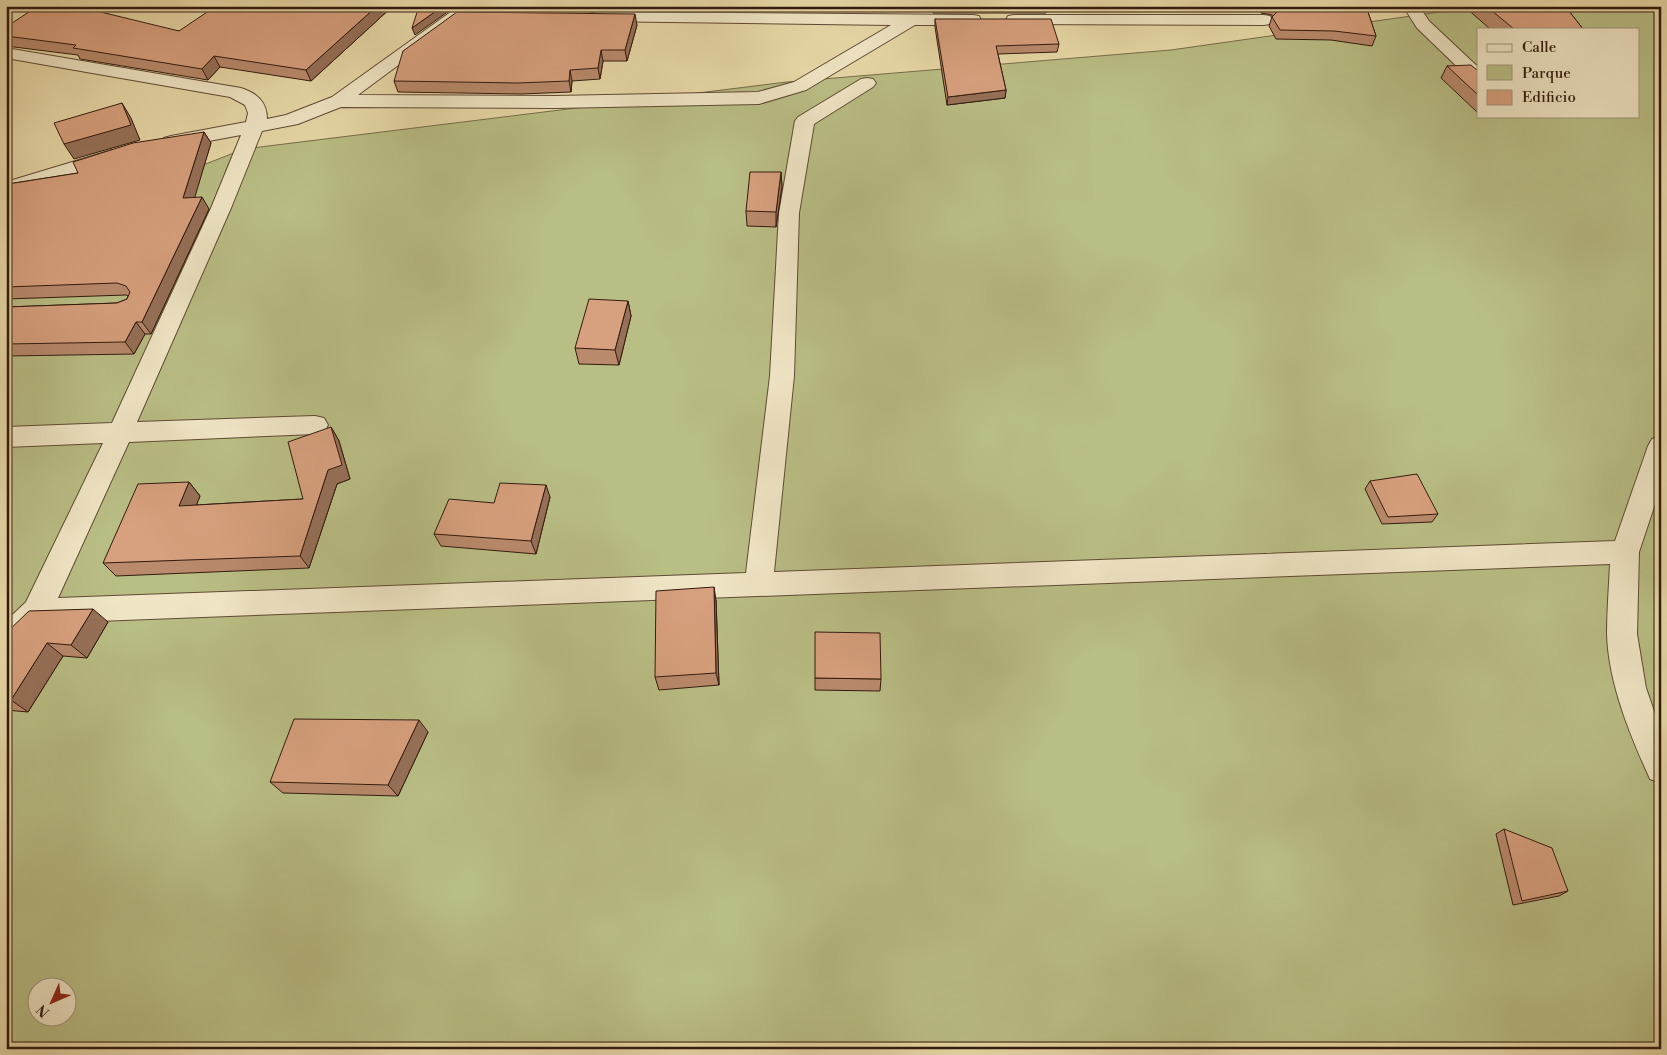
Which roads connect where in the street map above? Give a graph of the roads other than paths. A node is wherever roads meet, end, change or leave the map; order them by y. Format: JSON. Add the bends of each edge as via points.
{"nodes":[{"id":1,"x":1411,"y":6,"type":"edge"},
{"id":2,"x":464,"y":11,"type":"edge"},
{"id":3,"x":1048,"y":13,"type":"edge"},
{"id":4,"x":487,"y":16,"type":"edge"},
{"id":5,"x":586,"y":17,"type":"edge"},
{"id":6,"x":911,"y":20,"type":"junction"},
{"id":7,"x":1264,"y":20,"type":"dead end"},
{"id":8,"x":6,"y":53,"type":"edge"},
{"id":9,"x":1477,"y":76,"type":"edge"},
{"id":10,"x":866,"y":83,"type":"dead end"},
{"id":11,"x":339,"y":101,"type":"junction"},
{"id":12,"x":253,"y":127,"type":"junction"},
{"id":13,"x":155,"y":145,"type":"edge"},
{"id":14,"x":126,"y":151,"type":"edge"},
{"id":15,"x":6,"y":189,"type":"edge"},
{"id":16,"x":315,"y":425,"type":"dead end"},
{"id":17,"x":121,"y":431,"type":"junction"},
{"id":18,"x":6,"y":437,"type":"edge"},
{"id":19,"x":1661,"y":446,"type":"edge"},
{"id":20,"x":1624,"y":552,"type":"junction"},
{"id":21,"x":758,"y":583,"type":"junction"},
{"id":22,"x":37,"y":611,"type":"junction"},
{"id":23,"x":6,"y":640,"type":"edge"},
{"id":24,"x":1661,"y":768,"type":"edge"}],
"edges":[{"from":1,"to":9,"type":"street","via":[[1423,24]]},
{"from":2,"to":4,"type":"street"},
{"from":2,"to":11,"type":"street"},
{"from":3,"to":6,"type":"street","via":[[996,20]]},
{"from":3,"to":7,"type":"street"},
{"from":5,"to":6,"type":"street"},
{"from":6,"to":11,"type":"street","via":[[800,86],[759,98],[555,102]]},
{"from":8,"to":12,"type":"street","via":[[234,92],[256,104],[258,119]]},
{"from":10,"to":21,"type":"street","via":[[805,121],[789,214],[782,376]]},
{"from":11,"to":12,"type":"street","via":[[291,120]]},
{"from":12,"to":13,"type":"street"},
{"from":12,"to":17,"type":"street","via":[[221,208]]},
{"from":14,"to":15,"type":"street"},
{"from":16,"to":17,"type":"street"},
{"from":17,"to":18,"type":"street"},
{"from":17,"to":22,"type":"street"},
{"from":19,"to":20,"type":"street"},
{"from":20,"to":21,"type":"street"},
{"from":20,"to":24,"type":"street","via":[[1622,634],[1631,688]]},
{"from":21,"to":22,"type":"street"},
{"from":22,"to":23,"type":"street"}]}
